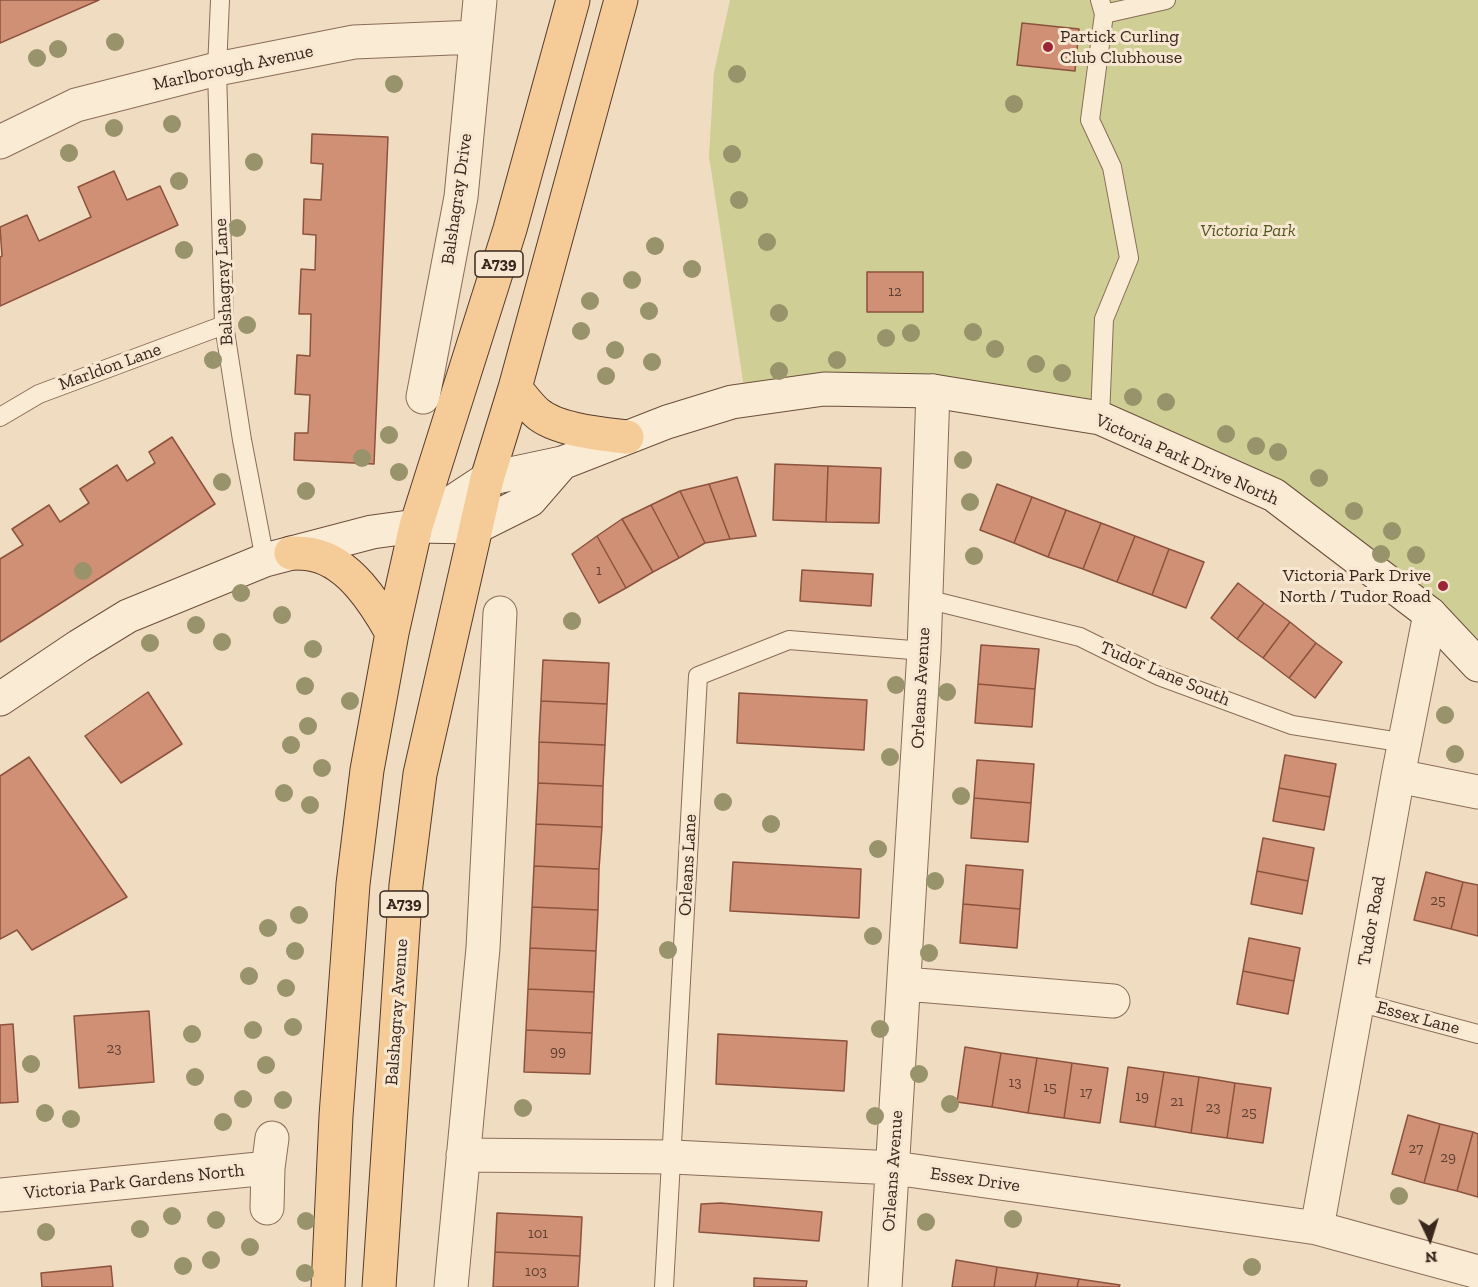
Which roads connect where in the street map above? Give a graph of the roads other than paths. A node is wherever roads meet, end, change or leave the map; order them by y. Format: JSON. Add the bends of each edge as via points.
{"nodes":[{"id":1,"x":220,"y":0,"type":"edge"},
{"id":2,"x":480,"y":0,"type":"edge"},
{"id":3,"x":573,"y":0,"type":"edge"},
{"id":4,"x":621,"y":0,"type":"edge"},
{"id":5,"x":1166,"y":0,"type":"edge"},
{"id":6,"x":1102,"y":7,"type":"edge"},
{"id":7,"x":476,"y":37,"type":"junction"},
{"id":8,"x":217,"y":69,"type":"junction"},
{"id":9,"x":0,"y":142,"type":"edge"},
{"id":10,"x":224,"y":325,"type":"junction"},
{"id":11,"x":515,"y":388,"type":"junction"},
{"id":12,"x":933,"y":391,"type":"junction"},
{"id":13,"x":423,"y":397,"type":"dead end"},
{"id":14,"x":0,"y":417,"type":"edge"},
{"id":15,"x":1100,"y":418,"type":"junction"},
{"id":16,"x":627,"y":437,"type":"junction"},
{"id":17,"x":562,"y":463,"type":"junction"},
{"id":18,"x":487,"y":479,"type":"junction"},
{"id":19,"x":416,"y":526,"type":"junction"},
{"id":20,"x":476,"y":527,"type":"junction"},
{"id":21,"x":278,"y":556,"type":"junction"},
{"id":22,"x":926,"y":599,"type":"junction"},
{"id":23,"x":500,"y":613,"type":"dead end"},
{"id":24,"x":1430,"y":614,"type":"junction"},
{"id":25,"x":392,"y":633,"type":"junction"},
{"id":26,"x":924,"y":651,"type":"junction"},
{"id":27,"x":1478,"y":665,"type":"edge"},
{"id":28,"x":0,"y":699,"type":"edge"},
{"id":29,"x":1406,"y":743,"type":"junction"},
{"id":30,"x":1398,"y":776,"type":"junction"},
{"id":31,"x":1478,"y":792,"type":"edge"},
{"id":32,"x":905,"y":984,"type":"junction"},
{"id":33,"x":1113,"y":1001,"type":"dead end"},
{"id":34,"x":1358,"y":1002,"type":"junction"},
{"id":35,"x":1478,"y":1034,"type":"edge"},
{"id":36,"x":463,"y":1155,"type":"junction"},
{"id":37,"x":673,"y":1157,"type":"junction"},
{"id":38,"x":894,"y":1168,"type":"junction"},
{"id":39,"x":0,"y":1195,"type":"edge"},
{"id":40,"x":267,"y":1208,"type":"dead end"},
{"id":41,"x":1317,"y":1228,"type":"junction"},
{"id":42,"x":1478,"y":1272,"type":"edge"},
{"id":43,"x":328,"y":1287,"type":"edge"},
{"id":44,"x":379,"y":1287,"type":"edge"},
{"id":45,"x":451,"y":1287,"type":"edge"},
{"id":46,"x":664,"y":1287,"type":"edge"},
{"id":47,"x":885,"y":1287,"type":"edge"}],
"edges":[{"from":1,"to":8,"type":"lane","name":"Balshagray Lane"},
{"from":2,"to":7,"type":"street","name":"Balshagray Drive"},
{"from":3,"to":19,"type":"main road","number":"A739","via":[[510,229]]},
{"from":4,"to":11,"type":"main road","number":"A739"},
{"from":5,"to":6,"type":"lane"},
{"from":6,"to":15,"type":"lane","via":[[1090,120],[1112,167],[1129,258],[1104,319]]},
{"from":7,"to":8,"type":"street","name":"Marlborough Avenue","via":[[354,42]]},
{"from":7,"to":13,"type":"street","name":"Balshagray Drive","via":[[461,197]]},
{"from":8,"to":9,"type":"street","name":"Marlborough Avenue","via":[[76,105]]},
{"from":8,"to":10,"type":"lane","name":"Balshagray Lane"},
{"from":10,"to":14,"type":"lane","name":"Marldon Lane","via":[[39,394]]},
{"from":10,"to":21,"type":"lane","name":"Balshagray Lane","via":[[242,440]]},
{"from":11,"to":16,"type":"main road","via":[[538,414],[561,425]]},
{"from":11,"to":18,"type":"main road","number":"A739"},
{"from":12,"to":15,"type":"street","name":"Victoria Park Drive North"},
{"from":12,"to":16,"type":"street","name":"Victoria Park Drive North","via":[[824,390],[732,402]]},
{"from":12,"to":22,"type":"street","name":"Orleans Avenue"},
{"from":15,"to":24,"type":"street","name":"Victoria Park Drive North","via":[[1274,495]]},
{"from":16,"to":17,"type":"street","name":"Victoria Park Drive North"},
{"from":17,"to":18,"type":"street","name":"Victoria Park Drive North"},
{"from":17,"to":20,"type":"street","name":"Victoria Park Drive North","via":[[530,500]]},
{"from":18,"to":19,"type":"street","name":"Victoria Park Drive North"},
{"from":18,"to":20,"type":"main road","number":"A739"},
{"from":19,"to":20,"type":"street","name":"Victoria Park Drive North"},
{"from":19,"to":21,"type":"street","via":[[372,532]]},
{"from":19,"to":25,"type":"main road","number":"A739"},
{"from":20,"to":44,"type":"main road","name":"Balshagray Avenue","number":"A739","via":[[420,774],[410,852]]},
{"from":21,"to":25,"type":"main road","via":[[316,555],[338,566],[378,608]]},
{"from":21,"to":28,"type":"street","via":[[128,616]]},
{"from":22,"to":26,"type":"street","name":"Orleans Avenue"},
{"from":22,"to":29,"type":"lane","name":"Tudor Lane South","via":[[1080,637],[1159,676],[1292,725]]},
{"from":23,"to":36,"type":"street","via":[[483,948]]},
{"from":24,"to":27,"type":"street","name":"Victoria Park Drive North"},
{"from":24,"to":29,"type":"street","name":"Tudor Road"},
{"from":25,"to":43,"type":"main road","number":"A739","via":[[368,770],[354,884],[336,1116]]},
{"from":26,"to":32,"type":"street","name":"Orleans Avenue"},
{"from":26,"to":37,"type":"lane","name":"Orleans Lane","via":[[789,640],[698,676]]},
{"from":29,"to":30,"type":"street","name":"Tudor Road"},
{"from":30,"to":31,"type":"street"},
{"from":30,"to":34,"type":"street","name":"Tudor Road"},
{"from":32,"to":33,"type":"street"},
{"from":32,"to":38,"type":"street","name":"Orleans Avenue"},
{"from":34,"to":35,"type":"lane","name":"Essex Lane"},
{"from":34,"to":41,"type":"street","name":"Tudor Road"},
{"from":36,"to":37,"type":"street","name":"Essex Drive"},
{"from":36,"to":45,"type":"street"},
{"from":37,"to":38,"type":"street","name":"Essex Drive"},
{"from":37,"to":46,"type":"lane","name":"Orleans Lane"},
{"from":38,"to":41,"type":"street","name":"Essex Drive"},
{"from":38,"to":47,"type":"street","name":"Orleans Avenue"},
{"from":39,"to":40,"type":"street","name":"Victoria Park Gardens North","via":[[270,1153]]},
{"from":41,"to":42,"type":"street","name":"Essex Drive"}]}
